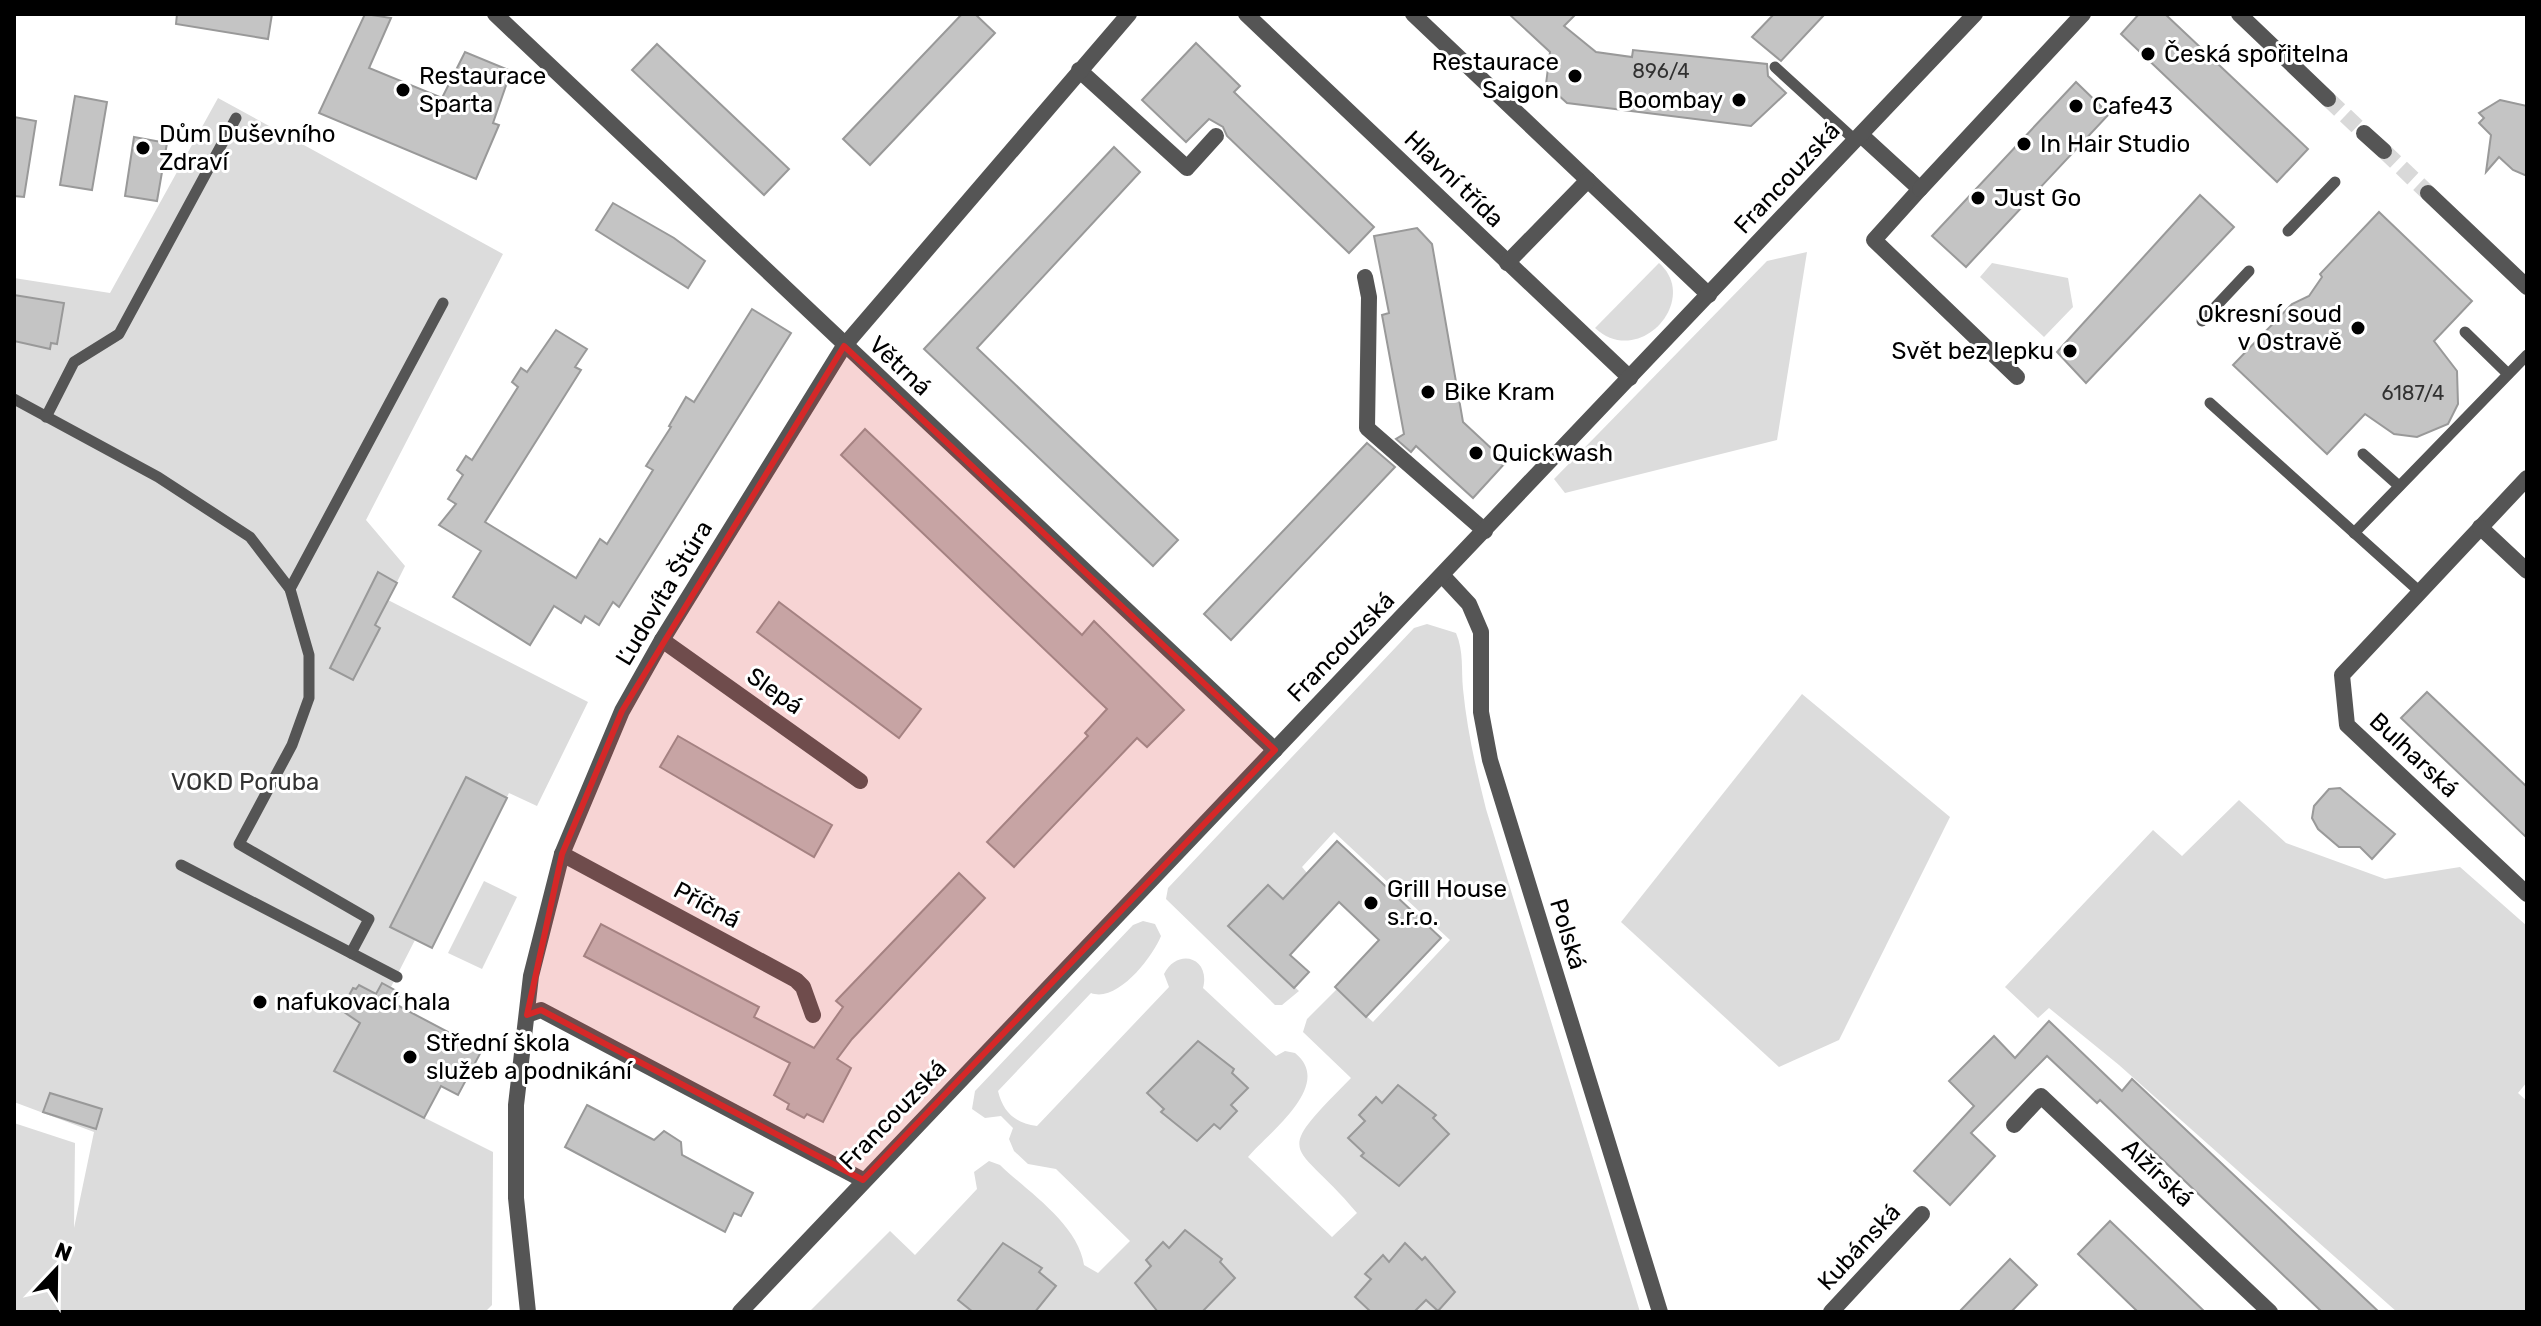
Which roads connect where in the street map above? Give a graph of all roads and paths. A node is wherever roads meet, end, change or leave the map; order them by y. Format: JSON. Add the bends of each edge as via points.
{"nodes":[{"id":1,"x":495,"y":14,"type":"edge"},
{"id":2,"x":1129,"y":14,"type":"edge"},
{"id":3,"x":1246,"y":14,"type":"edge"},
{"id":4,"x":1413,"y":14,"type":"edge"},
{"id":5,"x":1975,"y":14,"type":"edge"},
{"id":6,"x":2083,"y":14,"type":"edge"},
{"id":7,"x":2239,"y":14,"type":"edge"},
{"id":8,"x":1775,"y":67,"type":"dead end"},
{"id":9,"x":1079,"y":70,"type":"junction"},
{"id":10,"x":2328,"y":99,"type":"tunnel mouth"},
{"id":11,"x":236,"y":118,"type":"dead end"},
{"id":12,"x":1216,"y":136,"type":"dead end"},
{"id":13,"x":1858,"y":138,"type":"junction"},
{"id":14,"x":1588,"y":180,"type":"junction"},
{"id":15,"x":2335,"y":182,"type":"dead end"},
{"id":16,"x":1920,"y":189,"type":"junction"},
{"id":17,"x":2428,"y":193,"type":"tunnel mouth"},
{"id":18,"x":2288,"y":231,"type":"dead end"},
{"id":19,"x":1507,"y":263,"type":"junction"},
{"id":20,"x":2249,"y":271,"type":"dead end"},
{"id":21,"x":1365,"y":277,"type":"dead end"},
{"id":22,"x":2527,"y":287,"type":"edge"},
{"id":23,"x":1709,"y":295,"type":"junction"},
{"id":24,"x":443,"y":303,"type":"dead end"},
{"id":25,"x":2202,"y":321,"type":"dead end"},
{"id":26,"x":2465,"y":332,"type":"dead end"},
{"id":27,"x":844,"y":346,"type":"junction"},
{"id":28,"x":2527,"y":355,"type":"edge"},
{"id":29,"x":2508,"y":374,"type":"junction"},
{"id":30,"x":2017,"y":377,"type":"dead end"},
{"id":31,"x":1630,"y":378,"type":"junction"},
{"id":32,"x":14,"y":399,"type":"edge"},
{"id":33,"x":2210,"y":403,"type":"dead end"},
{"id":34,"x":46,"y":417,"type":"junction"},
{"id":35,"x":2363,"y":454,"type":"dead end"},
{"id":36,"x":2527,"y":478,"type":"edge"},
{"id":37,"x":2399,"y":486,"type":"junction"},
{"id":38,"x":2480,"y":527,"type":"junction"},
{"id":39,"x":1485,"y":531,"type":"junction"},
{"id":40,"x":2354,"y":533,"type":"junction"},
{"id":41,"x":2527,"y":571,"type":"edge"},
{"id":42,"x":1442,"y":575,"type":"junction"},
{"id":43,"x":290,"y":589,"type":"junction"},
{"id":44,"x":2420,"y":592,"type":"junction"},
{"id":45,"x":662,"y":640,"type":"junction"},
{"id":46,"x":1275,"y":750,"type":"junction"},
{"id":47,"x":860,"y":781,"type":"dead end"},
{"id":48,"x":562,"y":854,"type":"junction"},
{"id":49,"x":181,"y":865,"type":"dead end"},
{"id":50,"x":2527,"y":894,"type":"edge"},
{"id":51,"x":351,"y":953,"type":"junction"},
{"id":52,"x":397,"y":977,"type":"dead end"},
{"id":53,"x":527,"y":1015,"type":"junction"},
{"id":54,"x":813,"y":1015,"type":"dead end"},
{"id":55,"x":2014,"y":1125,"type":"dead end"},
{"id":56,"x":863,"y":1180,"type":"junction"},
{"id":57,"x":1922,"y":1214,"type":"dead end"},
{"id":58,"x":528,"y":1312,"type":"edge"},
{"id":59,"x":740,"y":1312,"type":"edge"},
{"id":60,"x":1660,"y":1312,"type":"edge"},
{"id":61,"x":1831,"y":1312,"type":"edge"},
{"id":62,"x":2270,"y":1312,"type":"edge"}],
"edges":[{"from":1,"to":27,"type":"street","name":"Větrná"},
{"from":2,"to":9,"type":"street","name":"Ľudovíta Štúra"},
{"from":3,"to":19,"type":"street","name":"Hlavní třída"},
{"from":4,"to":14,"type":"street"},
{"from":5,"to":13,"type":"street","name":"Francouzská"},
{"from":6,"to":16,"type":"street"},
{"from":7,"to":10,"type":"street"},
{"from":8,"to":13,"type":"lane"},
{"from":9,"to":12,"type":"street","via":[[1187,168]]},
{"from":9,"to":27,"type":"street","name":"Ľudovíta Štúra"},
{"from":11,"to":34,"type":"lane","via":[[119,334],[74,362]]},
{"from":13,"to":16,"type":"street"},
{"from":13,"to":23,"type":"street","name":"Francouzská"},
{"from":14,"to":19,"type":"street"},
{"from":14,"to":23,"type":"street"},
{"from":15,"to":18,"type":"lane"},
{"from":16,"to":30,"type":"street","via":[[1874,240]]},
{"from":17,"to":22,"type":"street"},
{"from":19,"to":31,"type":"street","name":"Hlavní třída"},
{"from":20,"to":25,"type":"lane"},
{"from":21,"to":39,"type":"street","via":[[1367,428]]},
{"from":23,"to":31,"type":"street","name":"Francouzská"},
{"from":24,"to":43,"type":"lane"},
{"from":26,"to":29,"type":"lane"},
{"from":27,"to":45,"type":"street","name":"Ľudovíta Štúra"},
{"from":27,"to":46,"type":"street","name":"Větrná"},
{"from":28,"to":29,"type":"lane"},
{"from":29,"to":37,"type":"lane"},
{"from":31,"to":39,"type":"street","name":"Francouzská"},
{"from":32,"to":34,"type":"lane"},
{"from":33,"to":40,"type":"lane"},
{"from":34,"to":43,"type":"lane","via":[[158,477],[250,537]]},
{"from":35,"to":37,"type":"lane"},
{"from":36,"to":38,"type":"street","name":"Bulharská"},
{"from":37,"to":40,"type":"lane"},
{"from":38,"to":41,"type":"street"},
{"from":38,"to":44,"type":"street","name":"Bulharská"},
{"from":39,"to":42,"type":"street","name":"Francouzská"},
{"from":40,"to":44,"type":"lane"},
{"from":42,"to":46,"type":"street","name":"Francouzská"},
{"from":42,"to":60,"type":"street","name":"Polská","via":[[1477,618],[1481,712],[1490,760]]},
{"from":43,"to":51,"type":"lane","via":[[309,655],[309,698],[292,745],[239,844],[369,919]]},
{"from":44,"to":50,"type":"street","name":"Bulharská","via":[[2342,675],[2347,725]]},
{"from":45,"to":47,"type":"street","name":"Slepá"},
{"from":45,"to":48,"type":"street","name":"Ľudovíta Štúra","via":[[622,711]]},
{"from":46,"to":56,"type":"street","name":"Francouzská"},
{"from":48,"to":53,"type":"street","name":"Ľudovíta Štúra","via":[[543,919]]},
{"from":48,"to":54,"type":"street","name":"Příčná","via":[[796,980]]},
{"from":49,"to":51,"type":"lane"},
{"from":51,"to":52,"type":"lane"},
{"from":53,"to":56,"type":"street","via":[[541,1010]]},
{"from":53,"to":58,"type":"street","name":"Ľudovíta Štúra","via":[[516,1105],[516,1198]]},
{"from":55,"to":62,"type":"street","name":"Alžírská","via":[[2041,1096]]},
{"from":56,"to":59,"type":"street","name":"Francouzská"},
{"from":57,"to":61,"type":"street","name":"Kubánská"}]}
